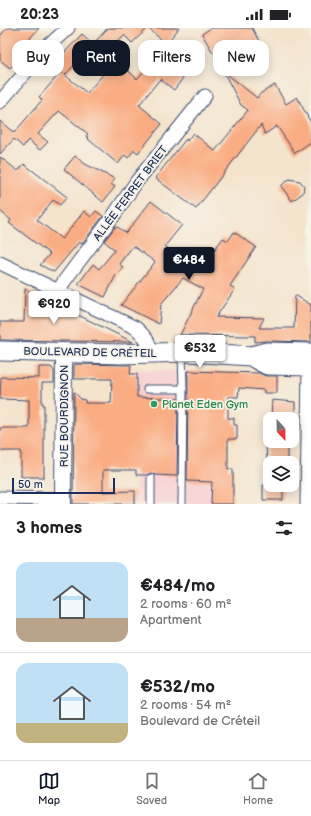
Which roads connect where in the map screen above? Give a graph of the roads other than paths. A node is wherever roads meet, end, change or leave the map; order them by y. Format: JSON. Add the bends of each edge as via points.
{"nodes":[{"id":1,"x":68,"y":28,"type":"edge"},
{"id":2,"x":205,"y":96,"type":"dead end"},
{"id":3,"x":0,"y":102,"type":"edge"},
{"id":4,"x":0,"y":263,"type":"edge"},
{"id":5,"x":58,"y":291,"type":"junction"},
{"id":6,"x":0,"y":351,"type":"edge"},
{"id":7,"x":182,"y":352,"type":"junction"},
{"id":8,"x":64,"y":353,"type":"junction"},
{"id":9,"x":151,"y":353,"type":"junction"},
{"id":10,"x":311,"y":362,"type":"edge"},
{"id":11,"x":147,"y":389,"type":"dead end"},
{"id":12,"x":183,"y":389,"type":"junction"},
{"id":13,"x":151,"y":478,"type":"dead end"},
{"id":14,"x":0,"y":498,"type":"edge"},
{"id":15,"x":63,"y":501,"type":"edge"},
{"id":16,"x":151,"y":504,"type":"edge"},
{"id":17,"x":182,"y":504,"type":"edge"},
{"id":18,"x":307,"y":504,"type":"edge"}],
"edges":[{"from":1,"to":3,"type":"street","via":[[47,46]]},
{"from":2,"to":5,"type":"street","name":"ALLÉE FERRET BRIET","via":[[137,181]]},
{"from":4,"to":5,"type":"street"},
{"from":5,"to":9,"type":"street","via":[[136,328],[146,337]]},
{"from":6,"to":8,"type":"main road","name":"BOULEVARD DE CRÉTEIL"},
{"from":7,"to":9,"type":"main road","name":"BOULEVARD DE CRÉTEIL"},
{"from":7,"to":10,"type":"main road","name":"BOULEVARD DE CRÉTEIL","via":[[251,356],[267,352]]},
{"from":7,"to":12,"type":"lane"},
{"from":8,"to":9,"type":"main road","name":"BOULEVARD DE CRÉTEIL"},
{"from":8,"to":15,"type":"street","name":"RUE BOURDIGNON"},
{"from":10,"to":18,"type":"street"},
{"from":11,"to":12,"type":"lane"},
{"from":12,"to":17,"type":"lane"},
{"from":13,"to":16,"type":"lane"},
{"from":14,"to":15,"type":"street"}]}
